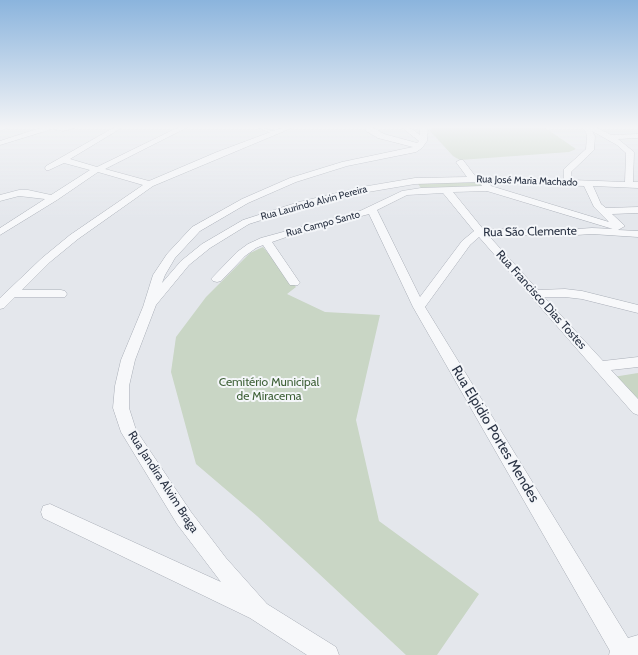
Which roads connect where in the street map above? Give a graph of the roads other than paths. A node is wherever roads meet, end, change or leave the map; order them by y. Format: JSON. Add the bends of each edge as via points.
{"nodes":[{"id":1,"x":68,"y":158,"type":"edge"},
{"id":2,"x":122,"y":158,"type":"edge"},
{"id":3,"x":212,"y":158,"type":"edge"},
{"id":4,"x":378,"y":158,"type":"edge"},
{"id":5,"x":582,"y":158,"type":"edge"},
{"id":6,"x":631,"y":158,"type":"edge"},
{"id":7,"x":64,"y":160,"type":"junction"},
{"id":8,"x":460,"y":162,"type":"dead end"},
{"id":9,"x":49,"y":168,"type":"dead end"},
{"id":10,"x":96,"y":170,"type":"junction"},
{"id":11,"x":473,"y":179,"type":"junction"},
{"id":12,"x":415,"y":181,"type":"junction"},
{"id":13,"x":569,"y":182,"type":"junction"},
{"id":14,"x":587,"y":183,"type":"junction"},
{"id":15,"x":150,"y":184,"type":"junction"},
{"id":16,"x":486,"y":184,"type":"junction"},
{"id":17,"x":634,"y":185,"type":"edge"},
{"id":18,"x":446,"y":190,"type":"junction"},
{"id":19,"x":421,"y":191,"type":"junction"},
{"id":20,"x":0,"y":198,"type":"edge"},
{"id":21,"x":54,"y":198,"type":"junction"},
{"id":22,"x":372,"y":209,"type":"junction"},
{"id":23,"x":638,"y":210,"type":"edge"},
{"id":24,"x":603,"y":211,"type":"junction"},
{"id":25,"x":0,"y":232,"type":"edge"},
{"id":26,"x":479,"y":232,"type":"junction"},
{"id":27,"x":630,"y":232,"type":"edge"},
{"id":28,"x":266,"y":240,"type":"junction"},
{"id":29,"x":638,"y":241,"type":"edge"},
{"id":30,"x":217,"y":279,"type":"dead end"},
{"id":31,"x":294,"y":283,"type":"dead end"},
{"id":32,"x":14,"y":293,"type":"junction"},
{"id":33,"x":62,"y":294,"type":"dead end"},
{"id":34,"x":535,"y":294,"type":"junction"},
{"id":35,"x":0,"y":305,"type":"edge"},
{"id":36,"x":149,"y":307,"type":"junction"},
{"id":37,"x":420,"y":307,"type":"junction"},
{"id":38,"x":638,"y":309,"type":"edge"},
{"id":39,"x":638,"y":362,"type":"edge"},
{"id":40,"x":600,"y":366,"type":"junction"},
{"id":41,"x":638,"y":409,"type":"edge"},
{"id":42,"x":50,"y":512,"type":"dead end"},
{"id":43,"x":259,"y":612,"type":"junction"},
{"id":44,"x":626,"y":652,"type":"edge"},
{"id":45,"x":328,"y":655,"type":"edge"}],
"edges":[{"from":1,"to":7,"type":"street"},
{"from":2,"to":10,"type":"street"},
{"from":3,"to":15,"type":"street"},
{"from":4,"to":36,"type":"street","name":"Rua Jandira Alvim Braga","via":[[345,164],[299,178],[245,201],[196,229],[171,256],[159,275]]},
{"from":5,"to":13,"type":"street","via":[[567,171]]},
{"from":6,"to":17,"type":"street"},
{"from":7,"to":9,"type":"street"},
{"from":7,"to":10,"type":"street"},
{"from":8,"to":11,"type":"street"},
{"from":10,"to":15,"type":"street"},
{"from":10,"to":21,"type":"street"},
{"from":11,"to":12,"type":"street","name":"Rua José Maria Machado"},
{"from":11,"to":16,"type":"street","name":"Rua José Maria Machado"},
{"from":12,"to":19,"type":"street"},
{"from":12,"to":36,"type":"street","name":"Rua Laurindo Alvin Pereira","via":[[370,188],[302,204],[246,222],[194,255]]},
{"from":13,"to":14,"type":"street","name":"Rua José Maria Machado"},
{"from":13,"to":16,"type":"street","name":"Rua José Maria Machado"},
{"from":14,"to":17,"type":"street","name":"Rua José Maria Machado"},
{"from":14,"to":24,"type":"street"},
{"from":15,"to":32,"type":"street","via":[[74,236]]},
{"from":16,"to":18,"type":"street","name":"Rua Campo Santo"},
{"from":16,"to":27,"type":"street"},
{"from":18,"to":19,"type":"street","name":"Rua Campo Santo"},
{"from":18,"to":26,"type":"street","name":"Rua Francisco Dias Tostes"},
{"from":19,"to":22,"type":"street","name":"Rua Campo Santo","via":[[396,196]]},
{"from":20,"to":21,"type":"street","via":[[19,193]]},
{"from":21,"to":25,"type":"street"},
{"from":22,"to":28,"type":"street","name":"Rua Campo Santo"},
{"from":22,"to":37,"type":"street","name":"Rua Elpidio Portes Mendes"},
{"from":23,"to":24,"type":"street"},
{"from":24,"to":27,"type":"street"},
{"from":26,"to":27,"type":"street","name":"Rua São Clemente"},
{"from":26,"to":34,"type":"street","name":"Rua Francisco Dias Tostes"},
{"from":26,"to":37,"type":"street","name":"Rua São Clemente","via":[[466,243]]},
{"from":27,"to":29,"type":"street"},
{"from":28,"to":30,"type":"street","name":"Rua Campo Santo","via":[[241,254]]},
{"from":28,"to":31,"type":"street"},
{"from":32,"to":33,"type":"street"},
{"from":32,"to":35,"type":"street"},
{"from":34,"to":38,"type":"street","via":[[582,295]]},
{"from":34,"to":40,"type":"street","name":"Rua Francisco Dias Tostes"},
{"from":36,"to":43,"type":"street","name":"Rua Jandira Alvim Braga","via":[[128,360],[122,386],[121,408],[129,432],[184,518]]},
{"from":37,"to":44,"type":"street","name":"Rua Elpidio Portes Mendes"},
{"from":39,"to":40,"type":"street"},
{"from":40,"to":41,"type":"street","name":"Rua Francisco Dias Tostes"},
{"from":42,"to":43,"type":"street"},
{"from":43,"to":45,"type":"street","name":"Rua Jandira Alvim Braga"}]}
